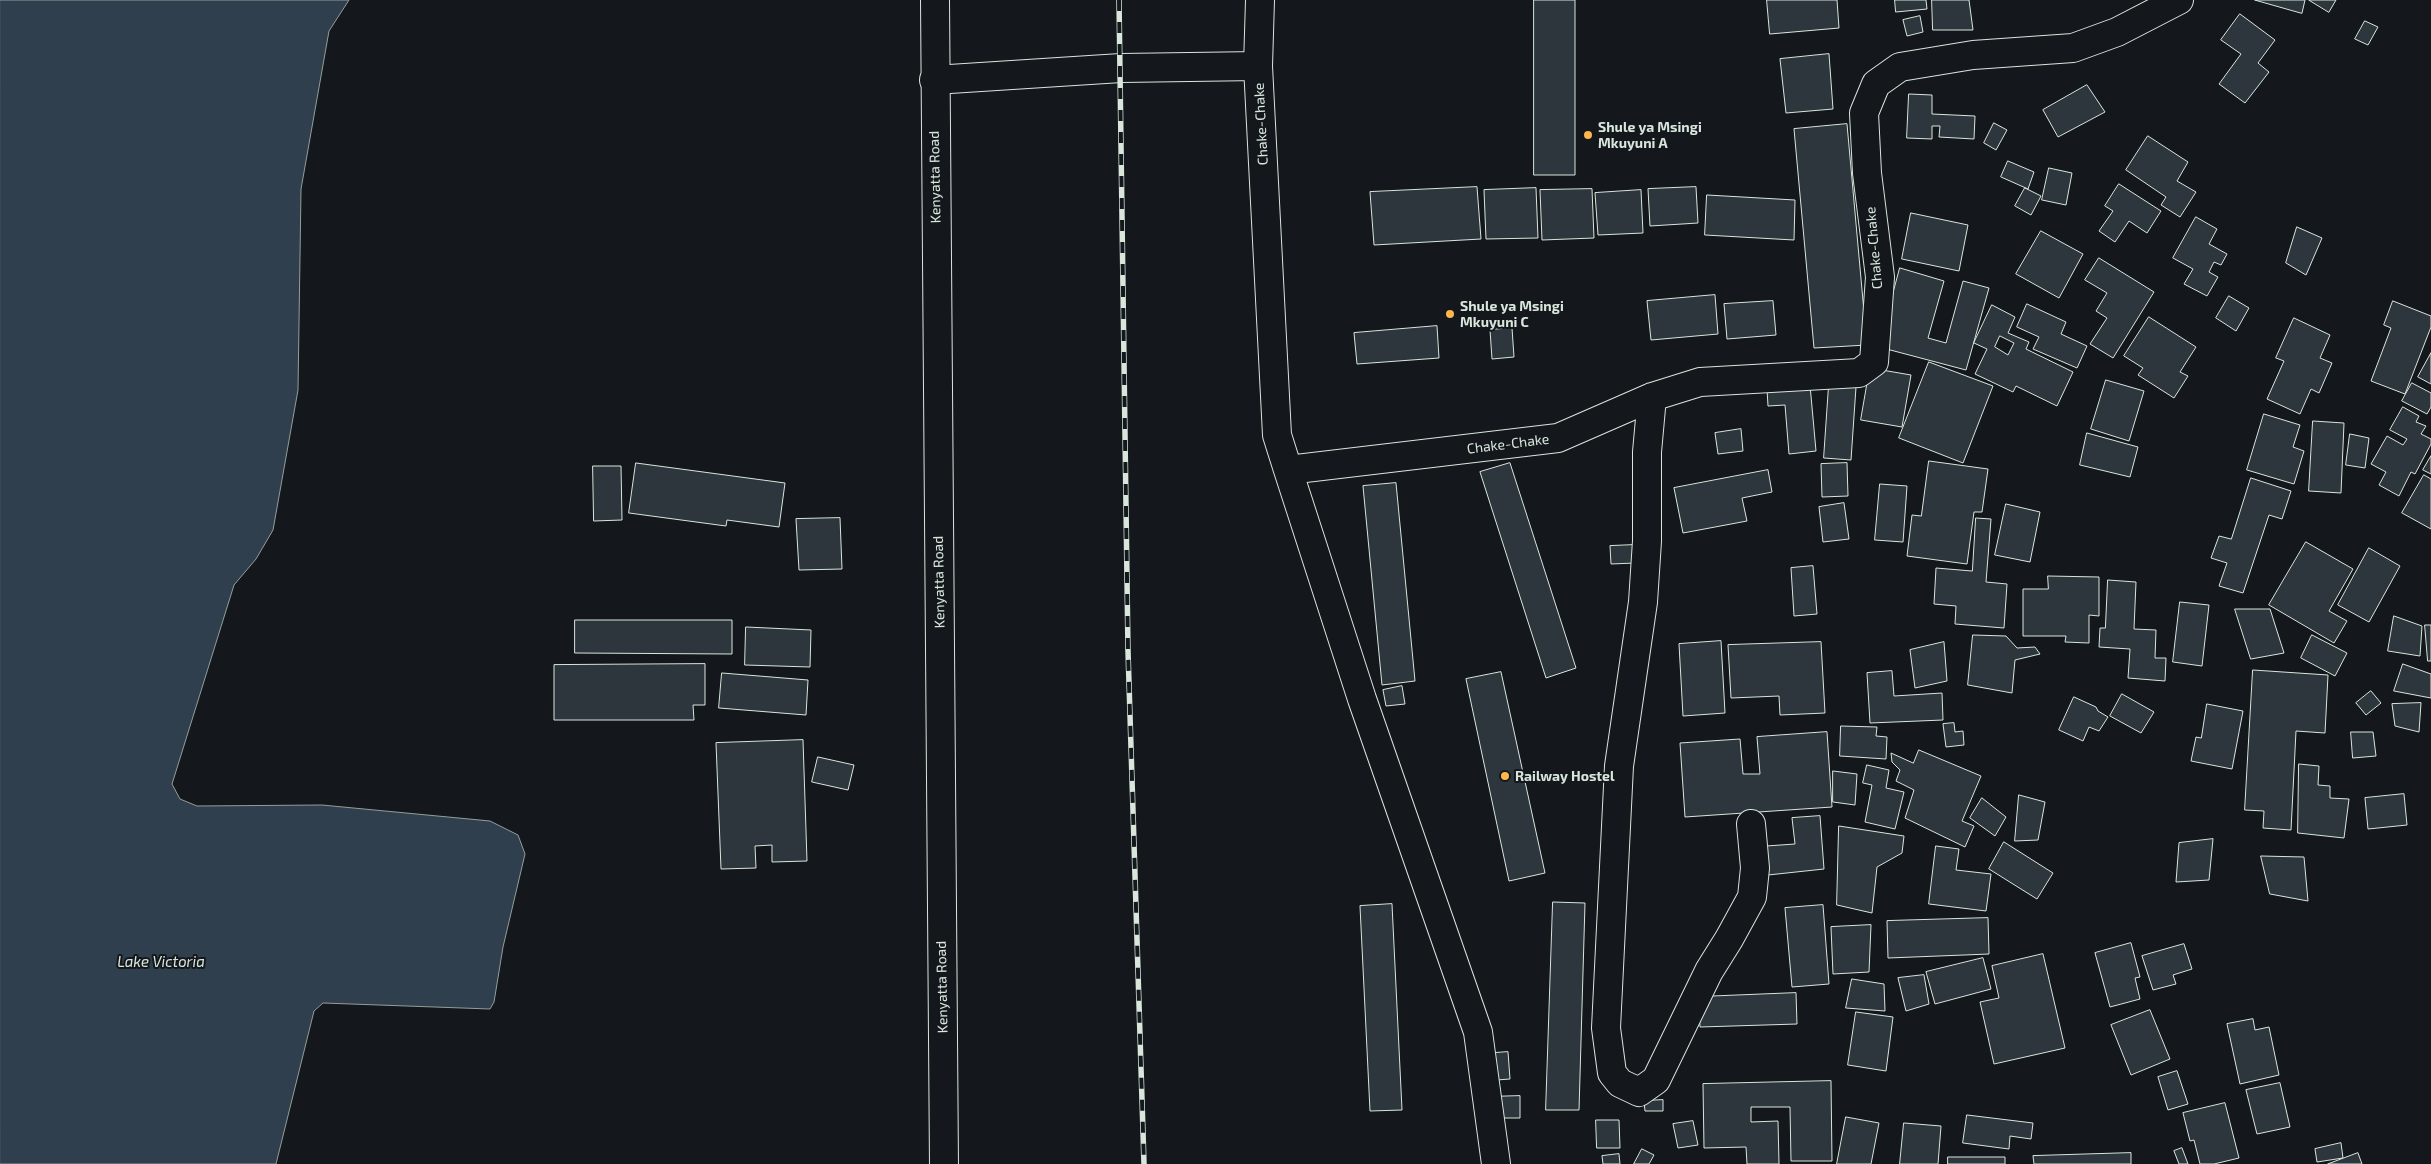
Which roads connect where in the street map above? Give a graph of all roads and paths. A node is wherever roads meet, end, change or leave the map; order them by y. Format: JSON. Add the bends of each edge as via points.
{"nodes":[{"id":1,"x":935,"y":0,"type":"edge"},
{"id":2,"x":1260,"y":0,"type":"edge"},
{"id":3,"x":2179,"y":0,"type":"edge"},
{"id":4,"x":1258,"y":66,"type":"junction"},
{"id":5,"x":934,"y":80,"type":"junction"},
{"id":6,"x":1652,"y":397,"type":"junction"},
{"id":7,"x":1288,"y":470,"type":"junction"},
{"id":8,"x":1751,"y":824,"type":"dead end"},
{"id":9,"x":944,"y":1164,"type":"edge"},
{"id":10,"x":1496,"y":1164,"type":"edge"}],
"edges":[{"from":1,"to":5,"type":"main road","name":"Kenyatta Road"},
{"from":2,"to":4,"type":"main road"},
{"from":3,"to":6,"type":"main road","name":"Chake-Chake","via":[[2116,32],[2073,48],[1973,55],[1900,67],[1876,84],[1864,113],[1867,173],[1880,277],[1874,362],[1859,373],[1700,382]]},
{"from":4,"to":5,"type":"main road","name":"Chake-Chake","via":[[1121,68]]},
{"from":4,"to":7,"type":"main road","name":"Chake-Chake","via":[[1277,435]]},
{"from":5,"to":9,"type":"main road","name":"Kenyatta Road"},
{"from":6,"to":7,"type":"main road","name":"Chake-Chake","via":[[1558,438]]},
{"from":6,"to":8,"type":"main road","via":[[1647,452],[1643,602],[1619,766],[1606,1028],[1612,1073],[1620,1083],[1639,1092],[1656,1080],[1709,971],[1752,897],[1755,868]]},
{"from":7,"to":10,"type":"main road","via":[[1362,699],[1478,1032]]}]}
